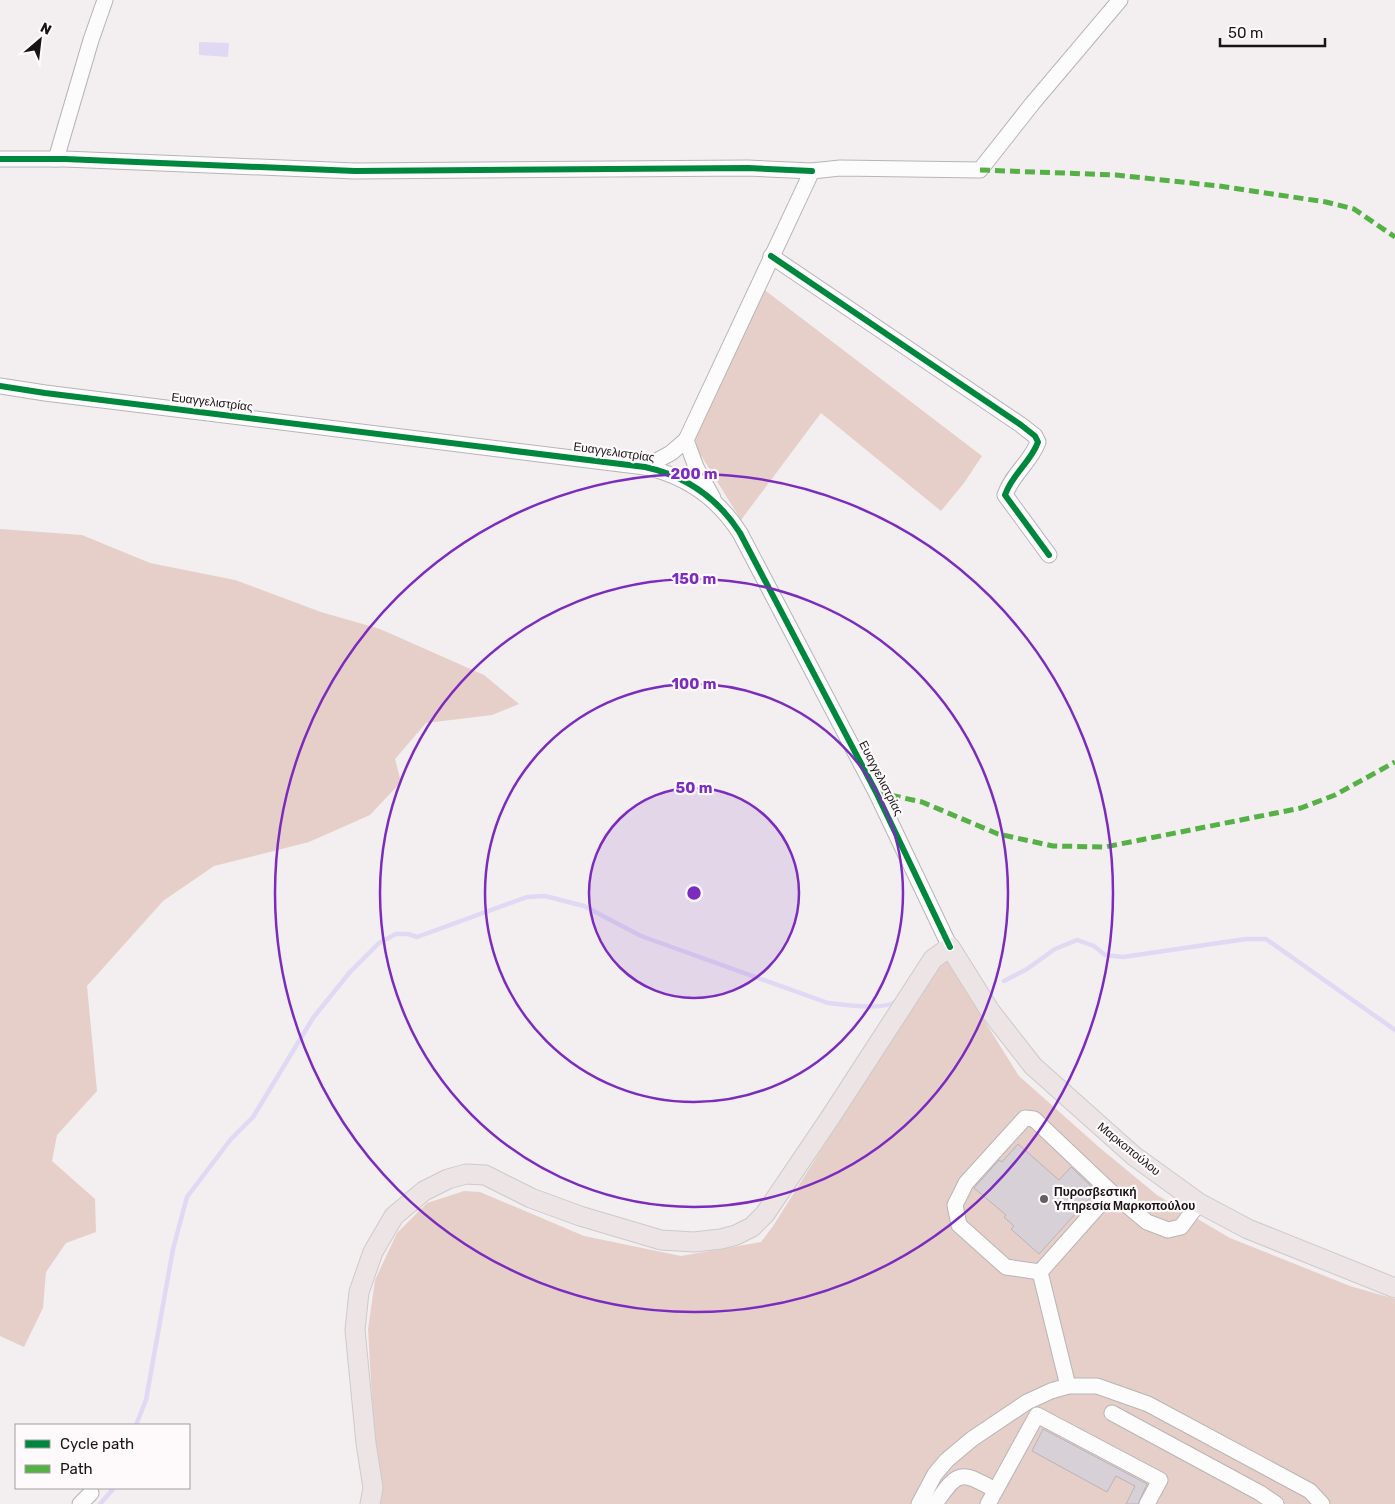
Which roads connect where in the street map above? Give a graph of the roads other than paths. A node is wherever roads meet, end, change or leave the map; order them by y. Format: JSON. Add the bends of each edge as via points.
{"nodes":[{"id":1,"x":105,"y":0,"type":"edge"},
{"id":2,"x":1120,"y":0,"type":"edge"},
{"id":3,"x":0,"y":159,"type":"edge"},
{"id":4,"x":56,"y":159,"type":"junction"},
{"id":5,"x":812,"y":171,"type":"junction"},
{"id":6,"x":771,"y":256,"type":"junction"},
{"id":7,"x":0,"y":386,"type":"edge"},
{"id":8,"x":686,"y":440,"type":"junction"},
{"id":9,"x":645,"y":467,"type":"junction"},
{"id":10,"x":715,"y":501,"type":"junction"},
{"id":11,"x":1049,"y":555,"type":"dead end"},
{"id":12,"x":950,"y":947,"type":"junction"},
{"id":13,"x":1111,"y":1192,"type":"junction"},
{"id":14,"x":1199,"y":1203,"type":"junction"},
{"id":15,"x":1040,"y":1272,"type":"junction"},
{"id":16,"x":1395,"y":1288,"type":"edge"},
{"id":17,"x":1068,"y":1386,"type":"junction"},
{"id":18,"x":1112,"y":1413,"type":"dead end"},
{"id":19,"x":996,"y":1490,"type":"junction"},
{"id":20,"x":91,"y":1493,"type":"dead end"},
{"id":21,"x":80,"y":1504,"type":"edge"},
{"id":22,"x":370,"y":1504,"type":"edge"},
{"id":23,"x":919,"y":1504,"type":"edge"},
{"id":24,"x":935,"y":1504,"type":"edge"},
{"id":25,"x":988,"y":1504,"type":"edge"},
{"id":26,"x":1147,"y":1504,"type":"edge"},
{"id":27,"x":1276,"y":1504,"type":"edge"},
{"id":28,"x":1322,"y":1504,"type":"edge"}],
"edges":[{"from":1,"to":4,"type":"street"},
{"from":2,"to":5,"type":"street","via":[[980,170],[840,168]]},
{"from":3,"to":4,"type":"street"},
{"from":4,"to":5,"type":"street","via":[[355,171],[748,168]]},
{"from":5,"to":6,"type":"street"},
{"from":6,"to":8,"type":"street"},
{"from":6,"to":11,"type":"street","via":[[1035,436],[1038,442],[1035,452],[1008,485],[1005,495]]},
{"from":7,"to":9,"type":"street","name":"Ευαγγελιστρίας"},
{"from":8,"to":9,"type":"street","via":[[671,453]]},
{"from":8,"to":10,"type":"street"},
{"from":9,"to":10,"type":"street","name":"Ευαγγελιστρίας","via":[[684,480]]},
{"from":10,"to":12,"type":"street","name":"Ευαγγελιστρίας","via":[[740,533],[777,603],[876,792]]},
{"from":12,"to":14,"type":"main road","name":"Μαρκοπούλου","via":[[990,1011],[1033,1066],[1134,1156]]},
{"from":12,"to":22,"type":"main road","via":[[933,959],[765,1214],[752,1227],[736,1235],[694,1242],[661,1240],[531,1198],[485,1175],[466,1174],[448,1179],[424,1191],[394,1216],[364,1272],[356,1311],[355,1330],[373,1488]]},
{"from":13,"to":14,"type":"street","via":[[1147,1222],[1168,1230],[1181,1227]]},
{"from":13,"to":15,"type":"street"},
{"from":13,"to":15,"type":"street","via":[[1034,1119],[1025,1118],[966,1183],[955,1205],[959,1224],[1006,1266]]},
{"from":14,"to":16,"type":"main road","name":"Μαρκοπούλου","via":[[1248,1229]]},
{"from":15,"to":17,"type":"street"},
{"from":17,"to":23,"type":"street","via":[[1027,1402],[972,1439],[934,1474]]},
{"from":17,"to":28,"type":"street","via":[[1097,1386],[1148,1404],[1310,1491]]},
{"from":18,"to":27,"type":"street","via":[[1260,1492]]},
{"from":19,"to":24,"type":"street","via":[[964,1476],[955,1479]]},
{"from":19,"to":25,"type":"street"},
{"from":19,"to":26,"type":"street","via":[[1037,1415],[1160,1480]]},
{"from":20,"to":21,"type":"street"}]}
